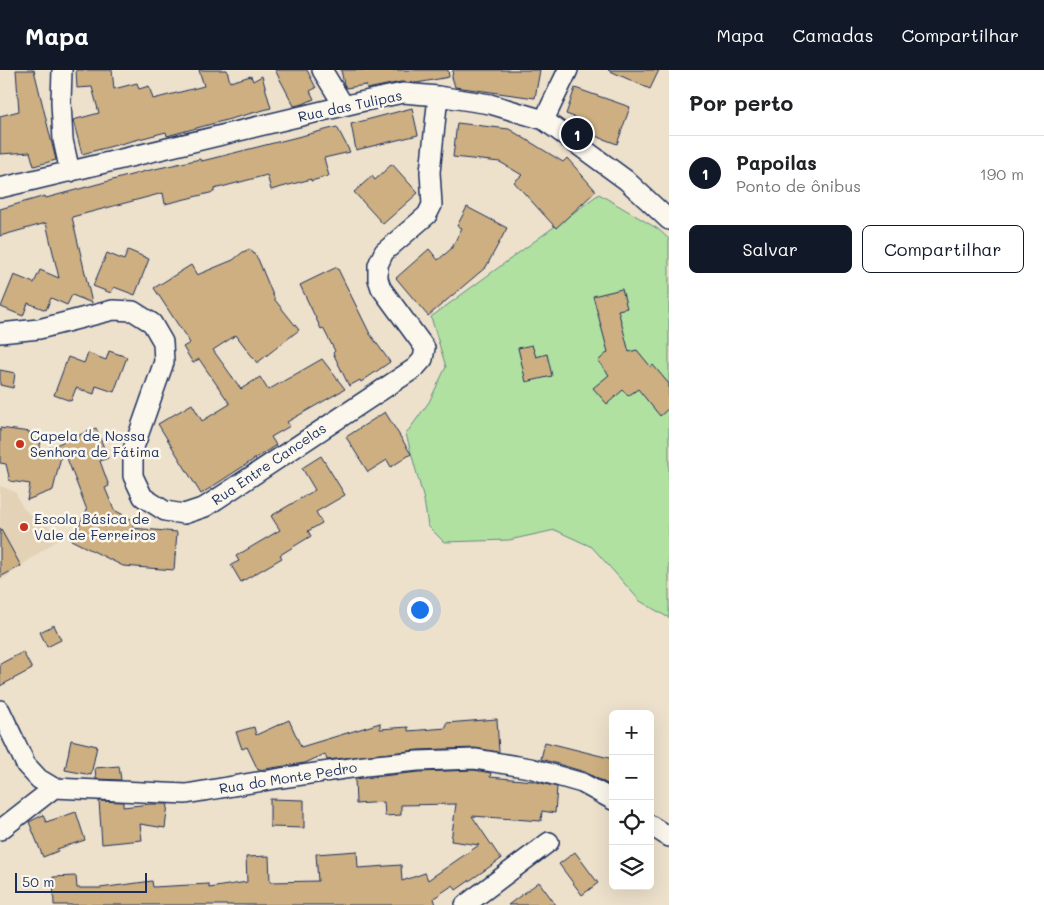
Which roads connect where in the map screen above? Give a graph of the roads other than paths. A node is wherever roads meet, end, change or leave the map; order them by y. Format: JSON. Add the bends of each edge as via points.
{"nodes":[{"id":1,"x":62,"y":70,"type":"edge"},
{"id":2,"x":322,"y":70,"type":"edge"},
{"id":3,"x":568,"y":70,"type":"edge"},
{"id":4,"x":438,"y":96,"type":"junction"},
{"id":5,"x":344,"y":106,"type":"junction"},
{"id":6,"x":544,"y":120,"type":"junction"},
{"id":7,"x":70,"y":172,"type":"junction"},
{"id":8,"x":0,"y":188,"type":"edge"},
{"id":9,"x":669,"y":220,"type":"edge"},
{"id":10,"x":0,"y":333,"type":"edge"},
{"id":11,"x":0,"y":710,"type":"edge"},
{"id":12,"x":54,"y":788,"type":"junction"},
{"id":13,"x":609,"y":798,"type":"edge"},
{"id":14,"x":654,"y":828,"type":"edge"},
{"id":15,"x":0,"y":830,"type":"edge"},
{"id":16,"x":669,"y":837,"type":"edge"},
{"id":17,"x":549,"y":842,"type":"dead end"},
{"id":18,"x":464,"y":905,"type":"edge"}],
"edges":[{"from":1,"to":7,"type":"street","via":[[63,140]]},
{"from":2,"to":5,"type":"street"},
{"from":3,"to":6,"type":"street"},
{"from":4,"to":5,"type":"street","name":"Rua das Tulipas","via":[[403,93]]},
{"from":4,"to":6,"type":"street","name":"Rua das Tulipas","via":[[490,104]]},
{"from":4,"to":10,"type":"street","name":"Rua Entre Cancelas","via":[[430,172],[432,205],[427,215],[384,252],[378,265],[381,288],[425,348],[423,359],[415,368],[205,507],[184,514],[165,511],[143,497],[133,476],[133,450],[164,362],[163,342],[152,323],[133,312],[113,310],[39,330]]},
{"from":5,"to":7,"type":"street","name":"Rua das Tulipas"},
{"from":6,"to":9,"type":"street","name":"Rua das Tulipas","via":[[626,180]]},
{"from":7,"to":8,"type":"street","name":"Rua das Tulipas"},
{"from":11,"to":12,"type":"street","via":[[26,765],[39,779]]},
{"from":12,"to":13,"type":"street","name":"Rua do Monte Pedro","via":[[186,794],[364,766],[475,760],[530,768],[582,783]]},
{"from":12,"to":15,"type":"street"},
{"from":14,"to":16,"type":"street"},
{"from":17,"to":18,"type":"street"}]}
